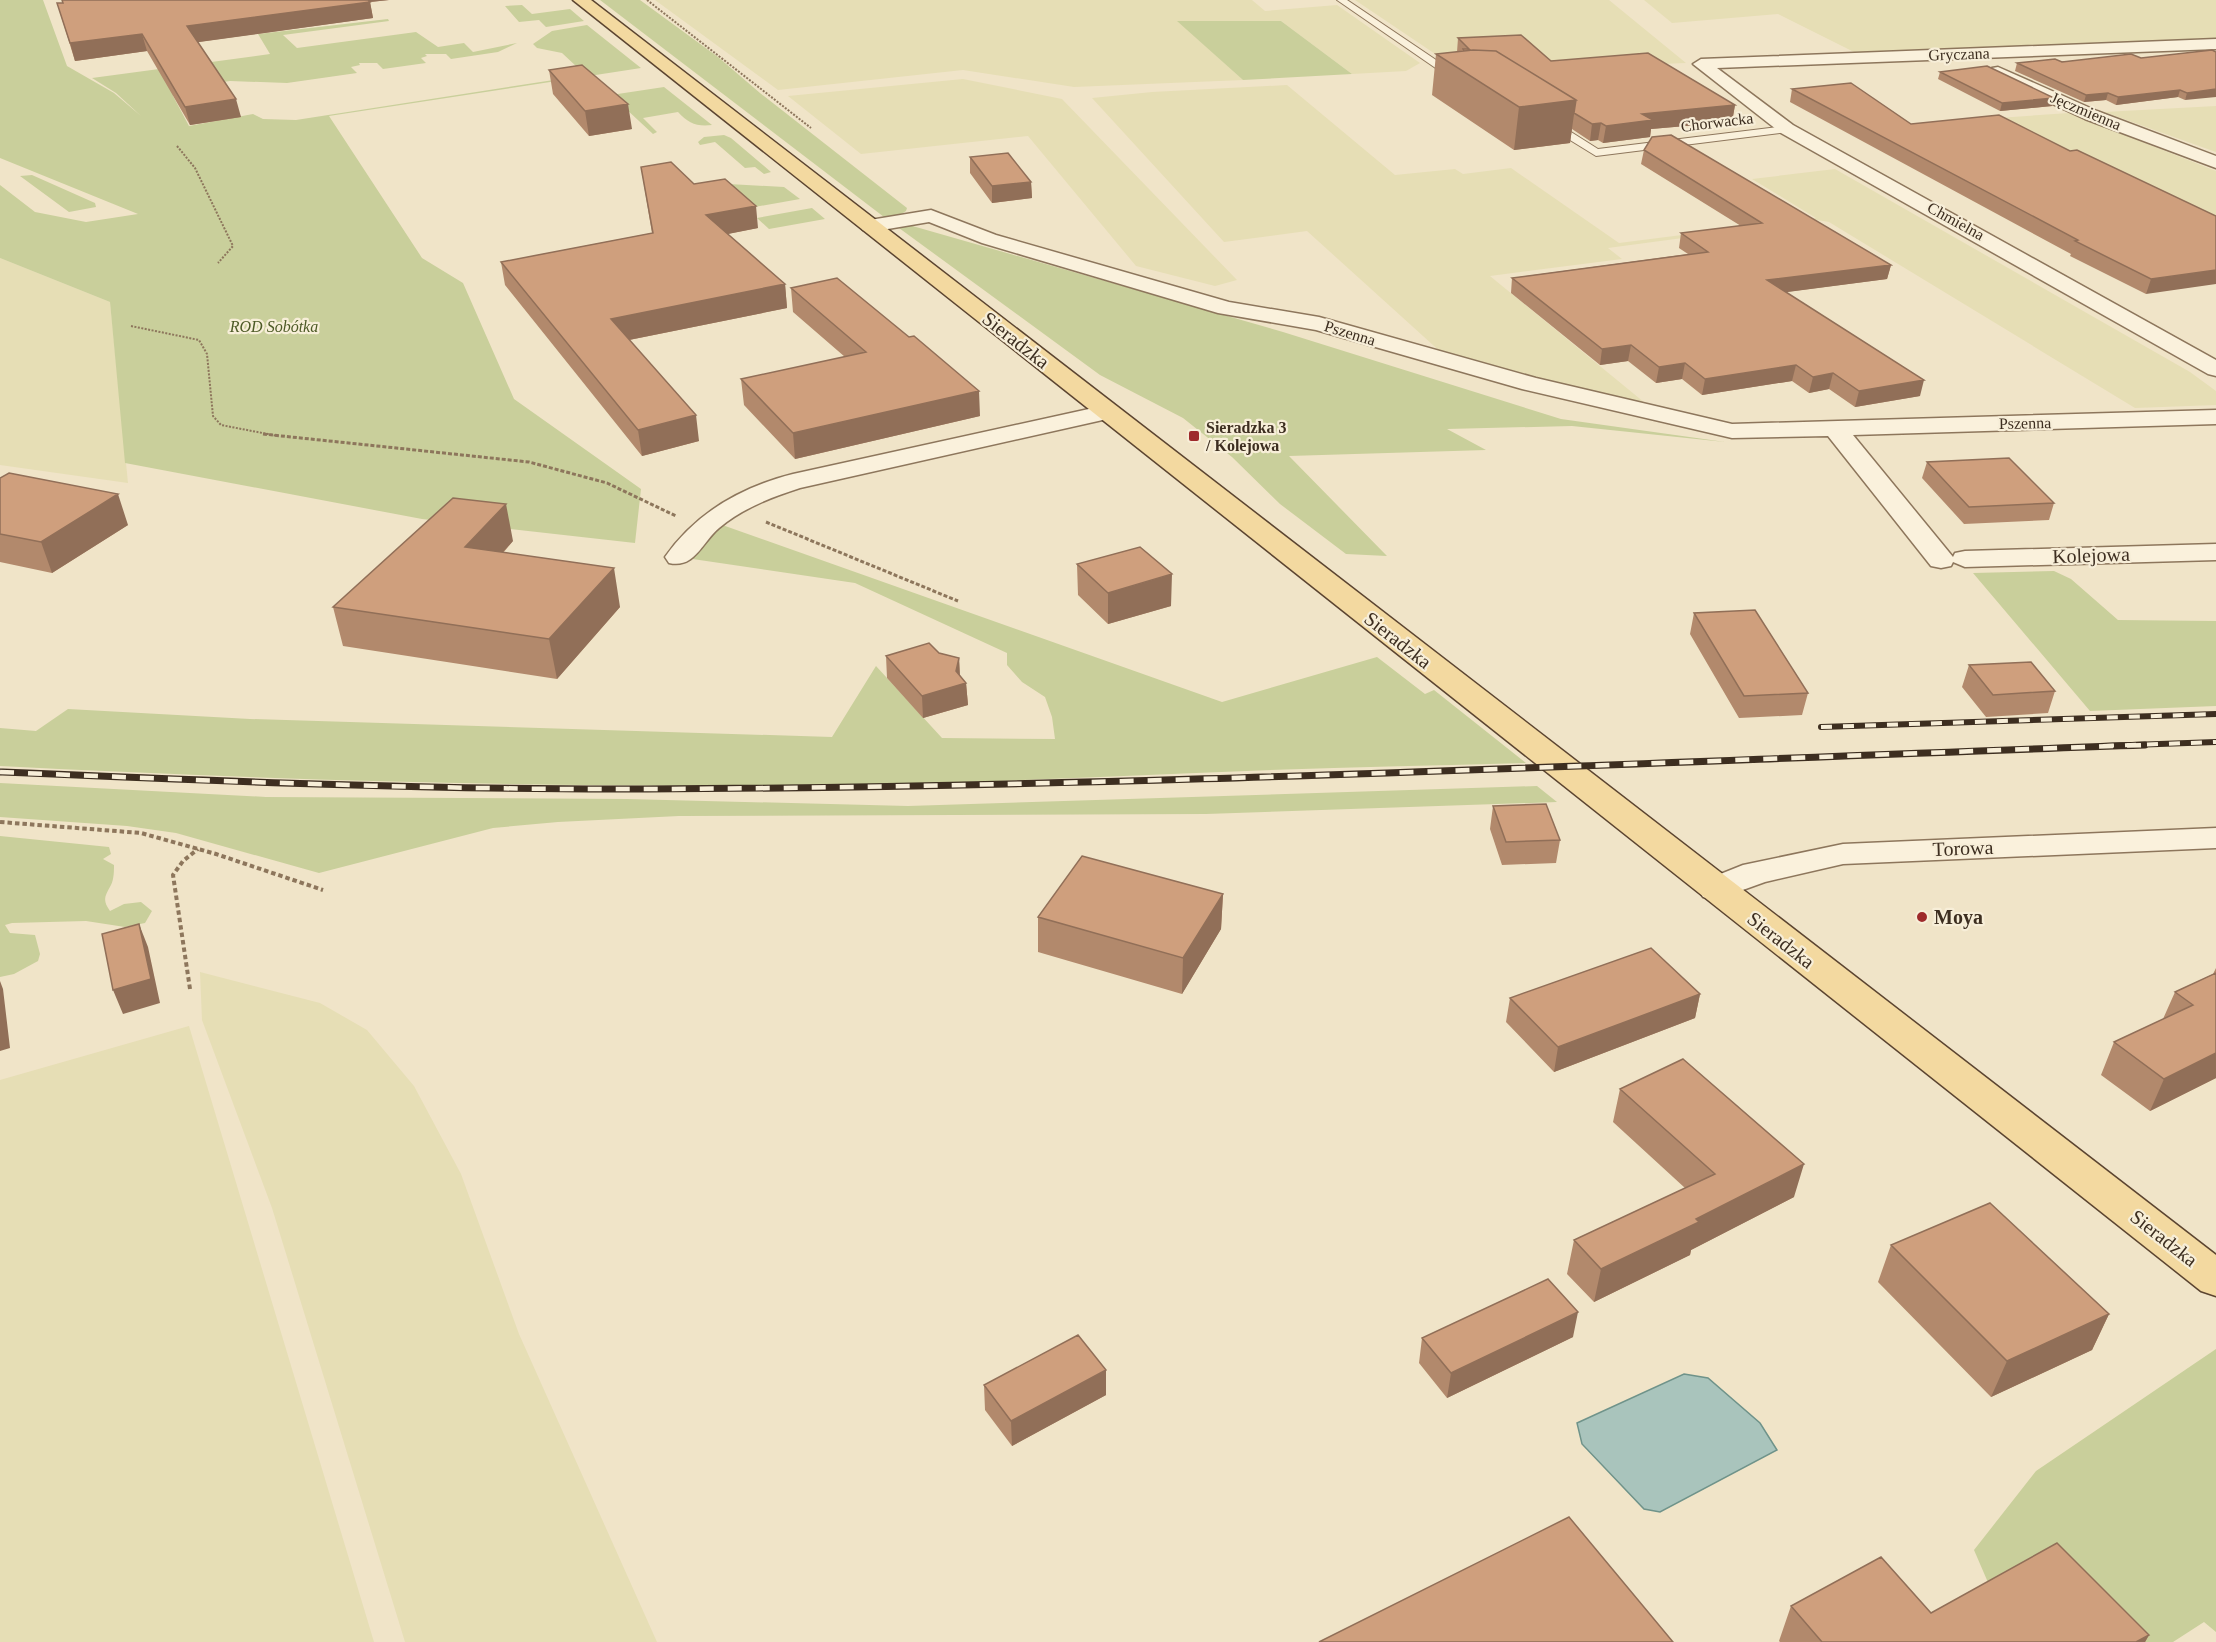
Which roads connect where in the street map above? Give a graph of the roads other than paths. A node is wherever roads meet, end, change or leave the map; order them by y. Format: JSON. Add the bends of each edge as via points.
{"nodes":[{"id":1,"x":581,"y":0,"type":"edge"},
{"id":2,"x":1341,"y":0,"type":"edge"},
{"id":3,"x":2216,"y":44,"type":"edge"},
{"id":4,"x":1959,"y":54,"type":"junction"},
{"id":5,"x":1701,"y":64,"type":"joint"},
{"id":6,"x":1460,"y":86,"type":"edge"},
{"id":7,"x":1540,"y":117,"type":"edge"},
{"id":8,"x":1787,"y":129,"type":"junction"},
{"id":9,"x":2216,"y":162,"type":"edge"},
{"id":10,"x":870,"y":225,"type":"junction"},
{"id":11,"x":2216,"y":369,"type":"edge"},
{"id":12,"x":1107,"y":412,"type":"junction"},
{"id":13,"x":2216,"y":417,"type":"edge"},
{"id":14,"x":1834,"y":428,"type":"junction"},
{"id":15,"x":2216,"y":552,"type":"edge"},
{"id":16,"x":679,"y":557,"type":"dead end"},
{"id":17,"x":2216,"y":838,"type":"edge"},
{"id":18,"x":1715,"y":889,"type":"junction"},
{"id":19,"x":2216,"y":1279,"type":"edge"}],
"edges":[{"from":1,"to":10,"type":"main road","name":"Sieradzka"},
{"from":2,"to":6,"type":"lane","via":[[1442,68],[1441,72]]},
{"from":3,"to":4,"type":"street","name":"Gryczana"},
{"from":4,"to":5,"type":"street","name":"Gryczana"},
{"from":4,"to":9,"type":"street","name":"Jęczmienna","via":[[2091,115]]},
{"from":5,"to":8,"type":"street","name":"Chmielna"},
{"from":7,"to":8,"type":"lane","name":"Chorwacka","via":[[1596,153]]},
{"from":8,"to":11,"type":"street","name":"Chmielna"},
{"from":10,"to":12,"type":"main road","name":"Sieradzka"},
{"from":10,"to":14,"type":"street","name":"Pszenna","via":[[931,216],[989,239],[1226,308],[1319,324],[1530,384],[1732,431]]},
{"from":12,"to":16,"type":"street","via":[[793,482],[756,494],[729,508]]},
{"from":12,"to":18,"type":"main road","name":"Sieradzka"},
{"from":13,"to":14,"type":"street","name":"Pszenna"},
{"from":14,"to":15,"type":"street","name":"Kolejowa","via":[[1953,560]]},
{"from":17,"to":18,"type":"street","name":"Torowa","via":[[1843,854],[1755,873]]},
{"from":18,"to":19,"type":"main road","name":"Sieradzka"}]}
